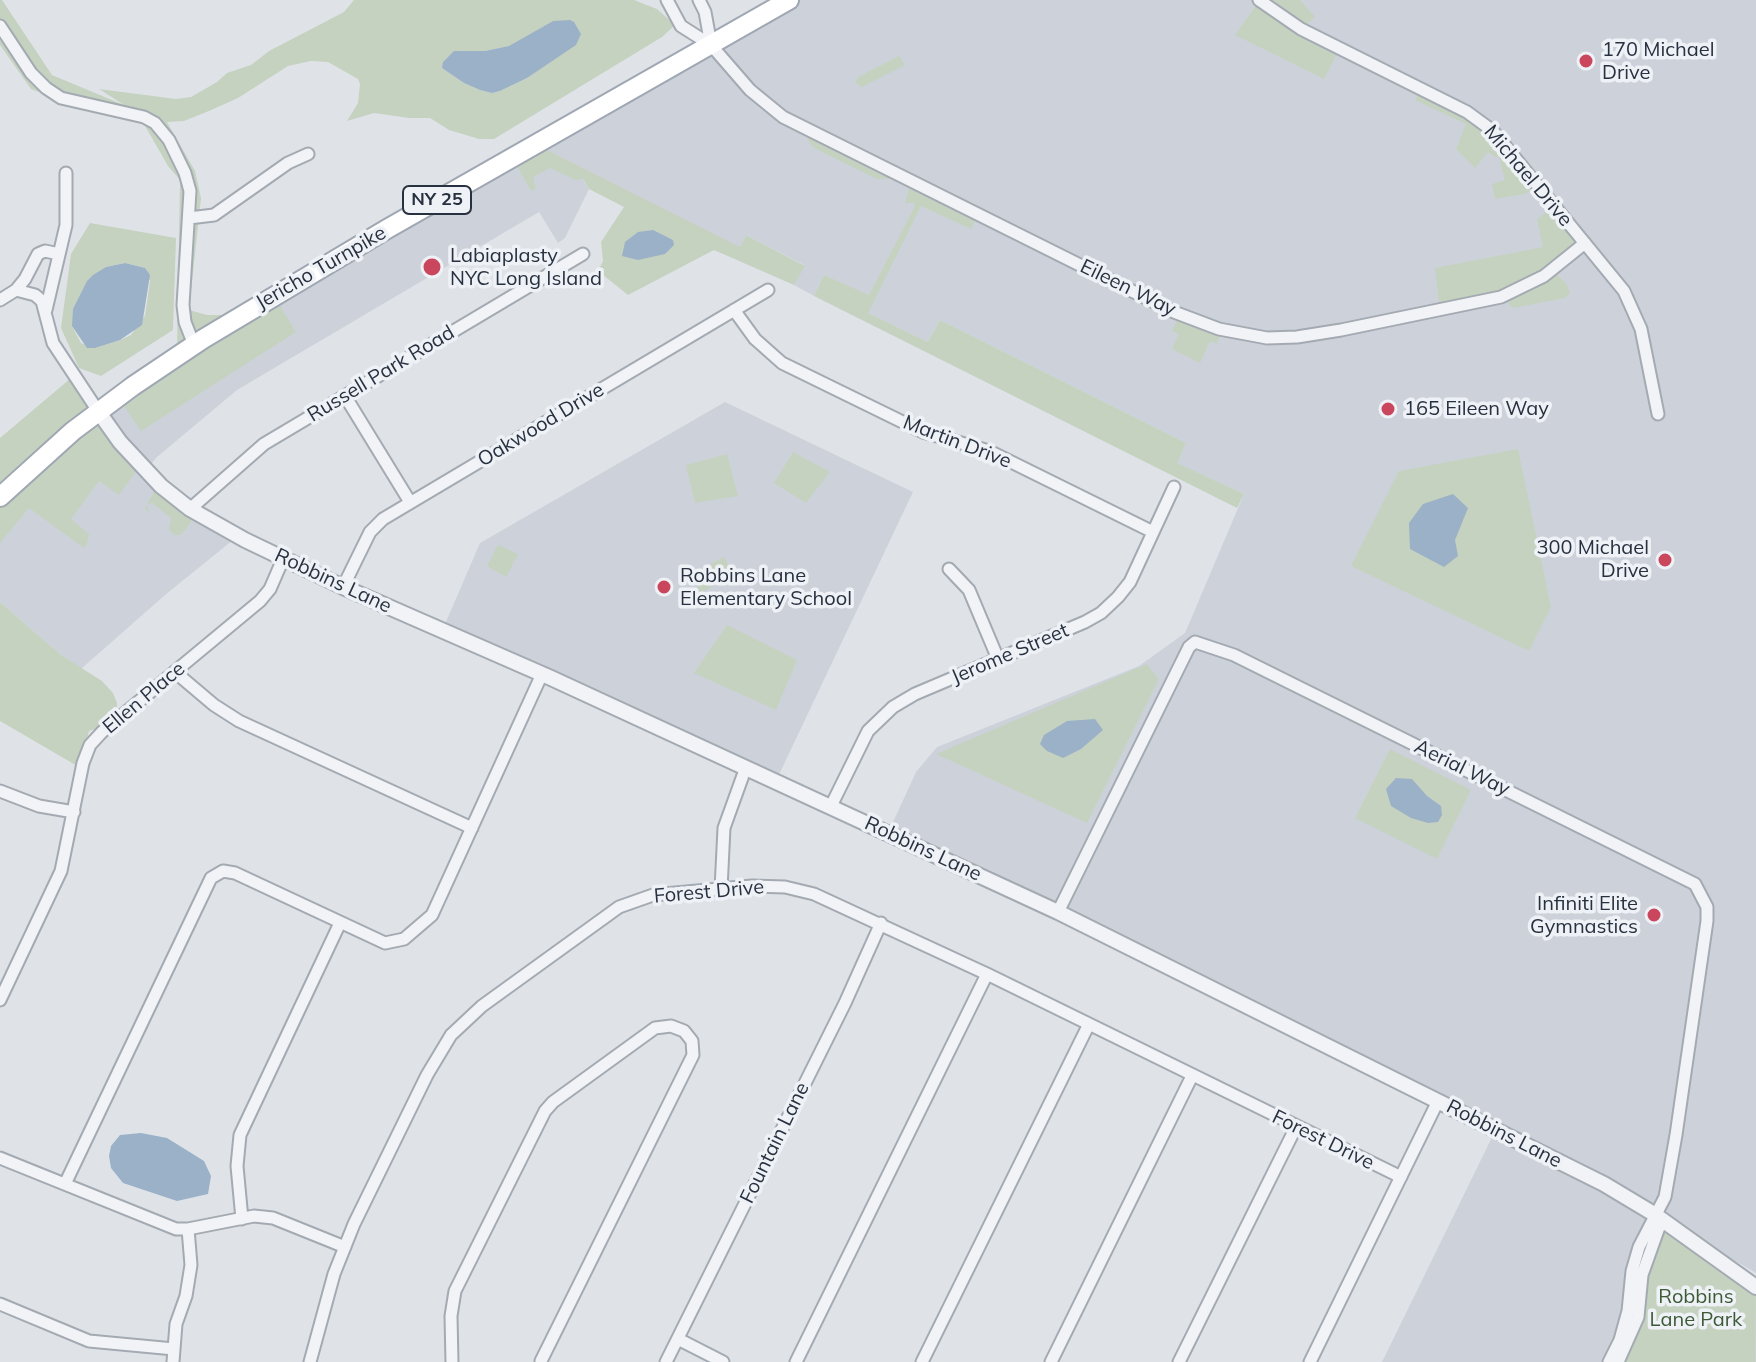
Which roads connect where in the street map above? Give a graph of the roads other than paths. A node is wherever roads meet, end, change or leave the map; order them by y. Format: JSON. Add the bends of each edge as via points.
{"nodes":[{"id":1,"x":667,"y":0,"type":"edge"},
{"id":2,"x":699,"y":0,"type":"edge"},
{"id":3,"x":789,"y":0,"type":"edge"},
{"id":4,"x":1259,"y":0,"type":"edge"},
{"id":5,"x":0,"y":26,"type":"edge"},
{"id":6,"x":711,"y":45,"type":"junction"},
{"id":7,"x":308,"y":154,"type":"dead end"},
{"id":8,"x":66,"y":173,"type":"dead end"},
{"id":9,"x":189,"y":218,"type":"junction"},
{"id":10,"x":1585,"y":243,"type":"junction"},
{"id":11,"x":59,"y":254,"type":"junction"},
{"id":12,"x":583,"y":254,"type":"dead end"},
{"id":13,"x":16,"y":290,"type":"junction"},
{"id":14,"x":768,"y":290,"type":"dead end"},
{"id":15,"x":0,"y":300,"type":"edge"},
{"id":16,"x":46,"y":310,"type":"junction"},
{"id":17,"x":734,"y":310,"type":"junction"},
{"id":18,"x":194,"y":345,"type":"junction"},
{"id":19,"x":345,"y":396,"type":"junction"},
{"id":20,"x":98,"y":411,"type":"junction"},
{"id":21,"x":1658,"y":414,"type":"dead end"},
{"id":22,"x":1174,"y":487,"type":"dead end"},
{"id":23,"x":0,"y":497,"type":"edge"},
{"id":24,"x":410,"y":502,"type":"junction"},
{"id":25,"x":190,"y":509,"type":"junction"},
{"id":26,"x":1153,"y":532,"type":"junction"},
{"id":27,"x":283,"y":559,"type":"junction"},
{"id":28,"x":949,"y":569,"type":"dead end"},
{"id":29,"x":343,"y":587,"type":"junction"},
{"id":30,"x":998,"y":659,"type":"junction"},
{"id":31,"x":175,"y":672,"type":"junction"},
{"id":32,"x":542,"y":674,"type":"junction"},
{"id":33,"x":746,"y":767,"type":"junction"},
{"id":34,"x":0,"y":791,"type":"edge"},
{"id":35,"x":831,"y":806,"type":"junction"},
{"id":36,"x":74,"y":812,"type":"junction"},
{"id":37,"x":472,"y":828,"type":"junction"},
{"id":38,"x":721,"y":889,"type":"junction"},
{"id":39,"x":1058,"y":912,"type":"junction"},
{"id":40,"x":340,"y":923,"type":"junction"},
{"id":41,"x":881,"y":923,"type":"junction"},
{"id":42,"x":987,"y":974,"type":"junction"},
{"id":43,"x":0,"y":1000,"type":"edge"},
{"id":44,"x":1089,"y":1024,"type":"junction"},
{"id":45,"x":1192,"y":1076,"type":"junction"},
{"id":46,"x":1438,"y":1101,"type":"junction"},
{"id":47,"x":1296,"y":1127,"type":"junction"},
{"id":48,"x":0,"y":1158,"type":"edge"},
{"id":49,"x":1401,"y":1177,"type":"junction"},
{"id":50,"x":65,"y":1184,"type":"junction"},
{"id":51,"x":1658,"y":1216,"type":"junction"},
{"id":52,"x":242,"y":1219,"type":"junction"},
{"id":53,"x":188,"y":1229,"type":"junction"},
{"id":54,"x":345,"y":1247,"type":"junction"},
{"id":55,"x":1756,"y":1287,"type":"edge"},
{"id":56,"x":0,"y":1304,"type":"edge"},
{"id":57,"x":678,"y":1339,"type":"junction"},
{"id":58,"x":173,"y":1356,"type":"edge"},
{"id":59,"x":310,"y":1362,"type":"edge"},
{"id":60,"x":452,"y":1362,"type":"edge"},
{"id":61,"x":539,"y":1362,"type":"edge"},
{"id":62,"x":666,"y":1362,"type":"edge"},
{"id":63,"x":723,"y":1362,"type":"edge"},
{"id":64,"x":796,"y":1362,"type":"edge"},
{"id":65,"x":922,"y":1362,"type":"edge"},
{"id":66,"x":1051,"y":1362,"type":"edge"},
{"id":67,"x":1179,"y":1362,"type":"edge"},
{"id":68,"x":1310,"y":1362,"type":"edge"},
{"id":69,"x":1609,"y":1362,"type":"edge"},
{"id":70,"x":1618,"y":1362,"type":"edge"}],
"edges":[{"from":1,"to":6,"type":"street","via":[[681,26]]},
{"from":2,"to":6,"type":"street"},
{"from":3,"to":6,"type":"main road","name":"Jericho Turnpike","number":"NY 25"},
{"from":4,"to":10,"type":"street","name":"Michael Drive","via":[[1301,29],[1481,120]]},
{"from":5,"to":9,"type":"street","via":[[31,73],[61,98],[155,123],[185,173]]},
{"from":6,"to":10,"type":"street","name":"Eileen Way","via":[[750,90],[796,124],[1174,312],[1234,333],[1277,338],[1319,334],[1501,297],[1544,276]]},
{"from":6,"to":18,"type":"main road","name":"Jericho Turnpike","number":"NY 25"},
{"from":7,"to":9,"type":"street","via":[[214,215]]},
{"from":8,"to":11,"type":"street","via":[[66,225]]},
{"from":9,"to":18,"type":"street","via":[[183,305]]},
{"from":10,"to":21,"type":"street","name":"Michael Drive","via":[[1635,310]]},
{"from":11,"to":13,"type":"street","via":[[38,254]]},
{"from":11,"to":16,"type":"street"},
{"from":12,"to":19,"type":"street","name":"Russell Park Road"},
{"from":13,"to":15,"type":"street"},
{"from":13,"to":16,"type":"street","via":[[35,295]]},
{"from":14,"to":17,"type":"street","name":"Oakwood Drive"},
{"from":16,"to":20,"type":"street","via":[[53,343]]},
{"from":17,"to":24,"type":"street","name":"Oakwood Drive"},
{"from":17,"to":26,"type":"street","name":"Martin Drive","via":[[782,363],[923,432],[989,451]]},
{"from":18,"to":20,"type":"main road","name":"Jericho Turnpike","number":"NY 25"},
{"from":19,"to":24,"type":"street"},
{"from":19,"to":25,"type":"street","name":"Russell Park Road","via":[[264,444]]},
{"from":20,"to":23,"type":"main road","name":"Jericho Turnpike","number":"NY 25"},
{"from":20,"to":25,"type":"street","name":"Robbins Lane","via":[[154,480]]},
{"from":22,"to":26,"type":"street","name":"Jerome Street"},
{"from":24,"to":29,"type":"street","name":"Oakwood Drive","via":[[370,532]]},
{"from":25,"to":27,"type":"street","name":"Robbins Lane"},
{"from":26,"to":30,"type":"street","name":"Jerome Street","via":[[1130,582],[1101,613]]},
{"from":27,"to":29,"type":"street","name":"Robbins Lane"},
{"from":27,"to":31,"type":"street","name":"Ellen Place","via":[[260,601]]},
{"from":28,"to":30,"type":"street","via":[[969,590]]},
{"from":29,"to":32,"type":"street","name":"Robbins Lane"},
{"from":30,"to":35,"type":"street","name":"Jerome Street","via":[[915,694],[881,716],[859,746]]},
{"from":31,"to":36,"type":"street","name":"Ellen Place","via":[[90,745]]},
{"from":31,"to":37,"type":"street","via":[[239,721]]},
{"from":32,"to":33,"type":"street","name":"Robbins Lane"},
{"from":32,"to":37,"type":"street"},
{"from":33,"to":35,"type":"street","name":"Robbins Lane"},
{"from":33,"to":38,"type":"street","via":[[724,828]]},
{"from":34,"to":36,"type":"street"},
{"from":35,"to":39,"type":"street","name":"Robbins Lane"},
{"from":36,"to":43,"type":"street","name":"Ellen Place","via":[[57,883]]},
{"from":37,"to":40,"type":"street","via":[[432,915],[399,941],[385,943]]},
{"from":38,"to":41,"type":"street","name":"Forest Drive","via":[[785,887]]},
{"from":38,"to":54,"type":"street","name":"Forest Drive","via":[[653,895],[619,907],[466,1019],[432,1065]]},
{"from":39,"to":46,"type":"street","name":"Robbins Lane"},
{"from":39,"to":51,"type":"street","name":"Aerial Way","via":[[1195,642],[1234,655],[1686,878],[1703,895],[1707,921],[1676,1135]]},
{"from":40,"to":50,"type":"street","via":[[235,873],[215,875]]},
{"from":40,"to":52,"type":"street","via":[[240,1135]]},
{"from":41,"to":42,"type":"street","name":"Forest Drive"},
{"from":41,"to":57,"type":"street","name":"Fountain Lane"},
{"from":42,"to":44,"type":"street","name":"Forest Drive"},
{"from":42,"to":64,"type":"street"},
{"from":44,"to":45,"type":"street","name":"Forest Drive"},
{"from":44,"to":65,"type":"street"},
{"from":45,"to":47,"type":"street","name":"Forest Drive"},
{"from":45,"to":66,"type":"street"},
{"from":46,"to":49,"type":"street"},
{"from":46,"to":51,"type":"street","name":"Robbins Lane"},
{"from":47,"to":49,"type":"street","name":"Forest Drive"},
{"from":47,"to":67,"type":"street"},
{"from":48,"to":50,"type":"street"},
{"from":49,"to":68,"type":"street"},
{"from":50,"to":53,"type":"street","via":[[163,1225]]},
{"from":51,"to":55,"type":"street","name":"Robbins Lane"},
{"from":51,"to":69,"type":"street","via":[[1632,1271],[1628,1311]]},
{"from":51,"to":70,"type":"street","via":[[1642,1275],[1638,1317]]},
{"from":52,"to":53,"type":"street"},
{"from":52,"to":54,"type":"street","via":[[273,1218]]},
{"from":53,"to":58,"type":"street","via":[[191,1265]]},
{"from":54,"to":59,"type":"street","name":"Forest Drive"},
{"from":56,"to":58,"type":"street","via":[[89,1341]]},
{"from":57,"to":62,"type":"street","name":"Fountain Lane"},
{"from":57,"to":63,"type":"street"},
{"from":60,"to":61,"type":"street","via":[[455,1291],[545,1111],[655,1028],[671,1026],[688,1034],[693,1055]]}]}
